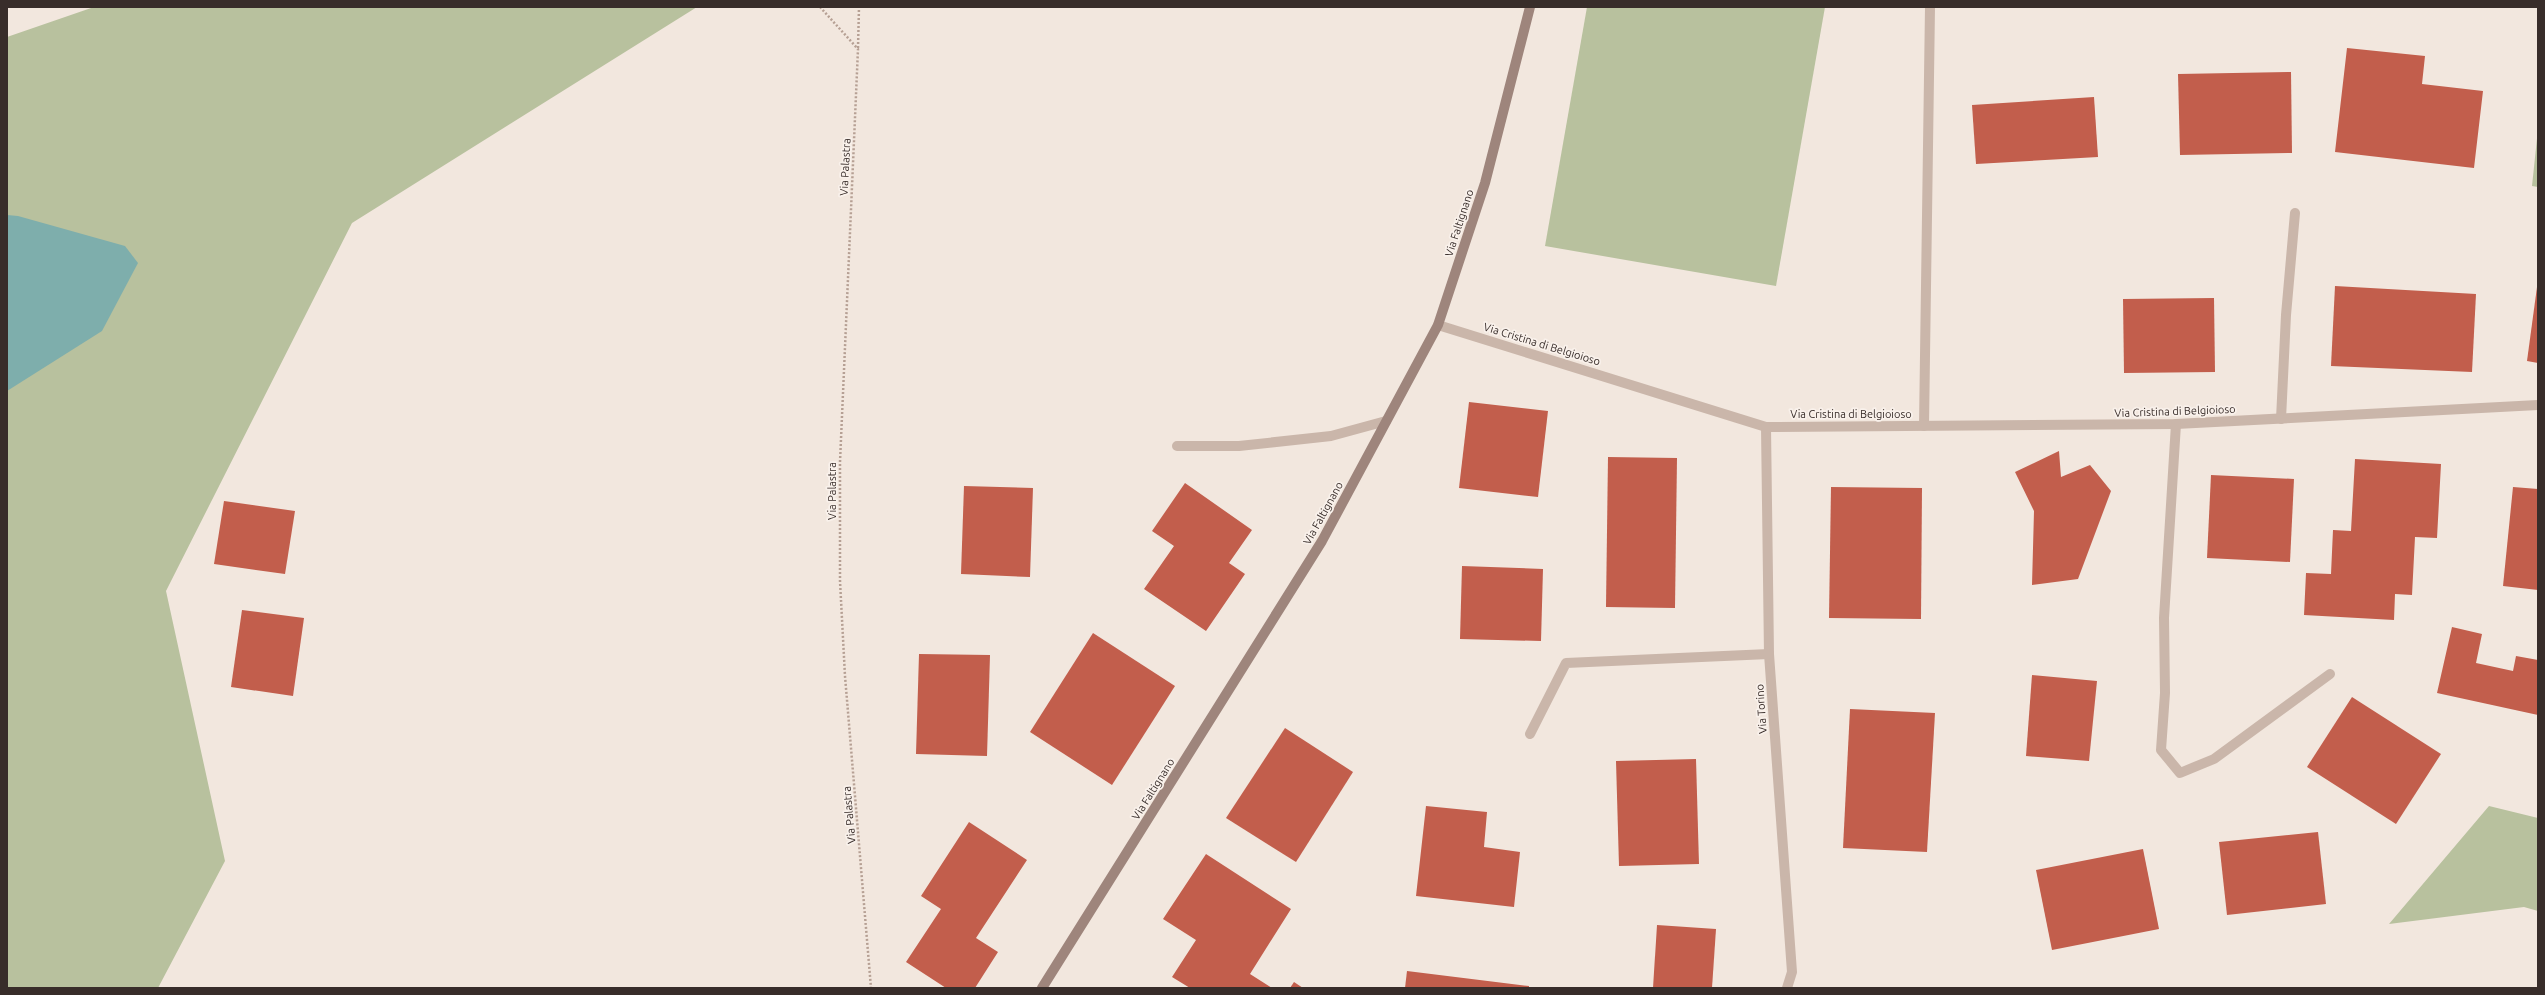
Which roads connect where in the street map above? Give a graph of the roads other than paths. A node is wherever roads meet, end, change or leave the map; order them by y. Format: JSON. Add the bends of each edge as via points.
{"nodes":[{"id":1,"x":1530,"y":7,"type":"edge"},
{"id":2,"x":1930,"y":7,"type":"edge"},
{"id":3,"x":2295,"y":213,"type":"dead end"},
{"id":4,"x":1438,"y":324,"type":"junction"},
{"id":5,"x":2538,"y":405,"type":"edge"},
{"id":6,"x":2281,"y":419,"type":"junction"},
{"id":7,"x":1386,"y":421,"type":"junction"},
{"id":8,"x":2176,"y":424,"type":"junction"},
{"id":9,"x":1924,"y":426,"type":"junction"},
{"id":10,"x":1766,"y":427,"type":"junction"},
{"id":11,"x":1177,"y":446,"type":"dead end"},
{"id":12,"x":1769,"y":654,"type":"junction"},
{"id":13,"x":2330,"y":674,"type":"dead end"},
{"id":14,"x":1530,"y":734,"type":"dead end"},
{"id":15,"x":1042,"y":988,"type":"edge"},
{"id":16,"x":1787,"y":988,"type":"edge"}],
"edges":[{"from":1,"to":4,"type":"street","name":"Via Faltignano","via":[[1485,183]]},
{"from":2,"to":9,"type":"street"},
{"from":3,"to":6,"type":"street","via":[[2286,315]]},
{"from":4,"to":7,"type":"street","name":"Via Faltignano"},
{"from":4,"to":10,"type":"street","name":"Via Cristina di Belgioioso"},
{"from":5,"to":6,"type":"street","name":"Via Cristina di Belgioioso"},
{"from":6,"to":8,"type":"street","name":"Via Cristina di Belgioioso"},
{"from":7,"to":11,"type":"street","via":[[1331,436],[1240,446]]},
{"from":7,"to":15,"type":"street","name":"Via Faltignano","via":[[1322,541]]},
{"from":8,"to":9,"type":"street","name":"Via Cristina di Belgioioso"},
{"from":8,"to":13,"type":"street","via":[[2164,618],[2165,693],[2161,750],[2180,773],[2214,758]]},
{"from":9,"to":10,"type":"street","name":"Via Cristina di Belgioioso"},
{"from":10,"to":12,"type":"street","name":"Via Torino"},
{"from":12,"to":14,"type":"street","via":[[1566,663]]},
{"from":12,"to":16,"type":"street","name":"Via Torino","via":[[1792,972]]}]}
